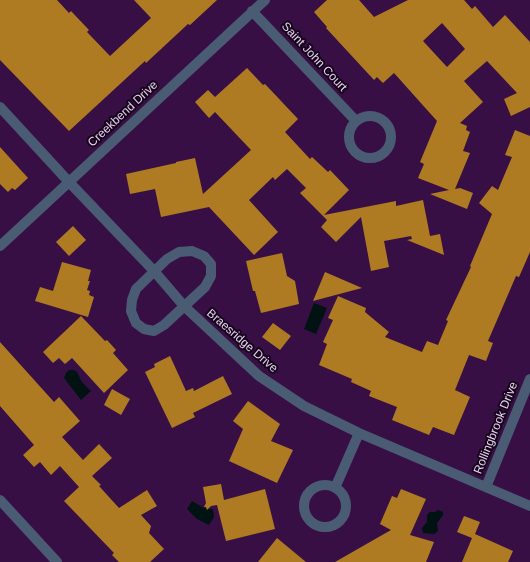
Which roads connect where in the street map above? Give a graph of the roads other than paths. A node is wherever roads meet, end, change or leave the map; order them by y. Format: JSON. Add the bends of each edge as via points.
{"nodes":[{"id":1,"x":265,"y":0,"type":"edge"},
{"id":2,"x":252,"y":11,"type":"junction"},
{"id":3,"x":2,"y":112,"type":"edge"},
{"id":4,"x":356,"y":121,"type":"junction"},
{"id":5,"x":69,"y":182,"type":"junction"},
{"id":6,"x":0,"y":246,"type":"edge"},
{"id":7,"x":154,"y":271,"type":"junction"},
{"id":8,"x":184,"y":306,"type":"junction"},
{"id":9,"x":530,"y":379,"type":"edge"},
{"id":10,"x":359,"y":433,"type":"junction"},
{"id":11,"x":486,"y":487,"type":"junction"},
{"id":12,"x":335,"y":488,"type":"junction"},
{"id":13,"x":0,"y":500,"type":"edge"},
{"id":14,"x":530,"y":506,"type":"edge"},
{"id":15,"x":57,"y":562,"type":"edge"}],
"edges":[{"from":1,"to":2,"type":"street","name":"Creekbend Drive"},
{"from":2,"to":4,"type":"street","name":"Saint John Court"},
{"from":2,"to":5,"type":"street","name":"Creekbend Drive"},
{"from":3,"to":5,"type":"street","name":"Braesridge Drive"},
{"from":4,"to":4,"type":"street","via":[[348,138],[353,151],[371,158],[384,153],[391,140],[388,126],[377,117],[362,117]]},
{"from":5,"to":6,"type":"street","name":"Creekbend Drive"},
{"from":5,"to":7,"type":"street","name":"Braesridge Drive"},
{"from":7,"to":8,"type":"street","name":"Braesridge Drive"},
{"from":7,"to":8,"type":"street","via":[[136,289],[132,300],[131,311],[136,322],[144,329],[154,331]]},
{"from":7,"to":8,"type":"street","via":[[179,252],[192,251],[204,256],[211,264],[211,276],[205,287]]},
{"from":8,"to":10,"type":"street","name":"Braesridge Drive","via":[[259,376],[304,406]]},
{"from":9,"to":11,"type":"street","name":"Rollingbrook Drive"},
{"from":10,"to":11,"type":"street","name":"Braesridge Drive"},
{"from":10,"to":12,"type":"street"},
{"from":11,"to":14,"type":"street","name":"Braesridge Drive"},
{"from":12,"to":12,"type":"street","via":[[329,485],[316,487],[304,503],[307,516],[318,526],[338,523],[345,512],[344,498]]},
{"from":13,"to":15,"type":"street"}]}
